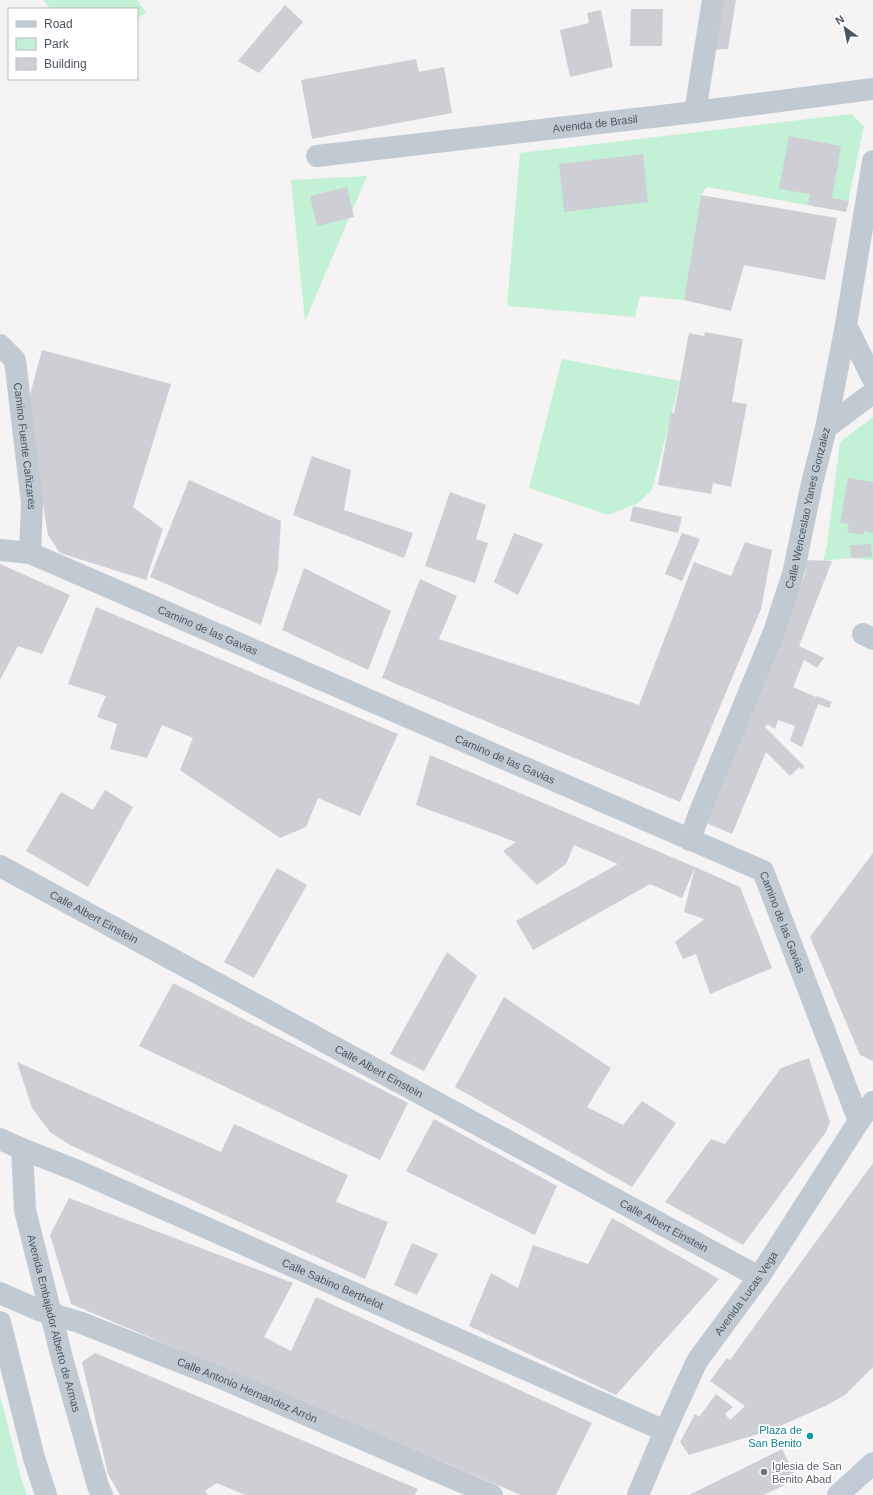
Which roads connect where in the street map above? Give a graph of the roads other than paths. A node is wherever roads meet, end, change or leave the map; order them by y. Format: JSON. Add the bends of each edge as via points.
{"nodes":[{"id":1,"x":713,"y":0,"type":"edge"},
{"id":2,"x":873,"y":89,"type":"edge"},
{"id":3,"x":695,"y":112,"type":"junction"},
{"id":4,"x":317,"y":156,"type":"dead end"},
{"id":5,"x":873,"y":161,"type":"edge"},
{"id":6,"x":869,"y":206,"type":"edge"},
{"id":7,"x":846,"y":325,"type":"junction"},
{"id":8,"x":0,"y":345,"type":"edge"},
{"id":9,"x":873,"y":379,"type":"edge"},
{"id":10,"x":873,"y":395,"type":"edge"},
{"id":11,"x":826,"y":428,"type":"junction"},
{"id":12,"x":0,"y":550,"type":"edge"},
{"id":13,"x":30,"y":553,"type":"junction"},
{"id":14,"x":690,"y":840,"type":"junction"},
{"id":15,"x":0,"y":866,"type":"edge"},
{"id":16,"x":873,"y":1102,"type":"edge"},
{"id":17,"x":859,"y":1121,"type":"junction"},
{"id":18,"x":0,"y":1139,"type":"edge"},
{"id":19,"x":22,"y":1149,"type":"junction"},
{"id":20,"x":759,"y":1277,"type":"junction"},
{"id":21,"x":0,"y":1293,"type":"edge"},
{"id":22,"x":52,"y":1314,"type":"junction"},
{"id":23,"x":0,"y":1322,"type":"edge"},
{"id":24,"x":664,"y":1432,"type":"junction"},
{"id":25,"x":873,"y":1463,"type":"edge"},
{"id":26,"x":46,"y":1495,"type":"edge"},
{"id":27,"x":102,"y":1495,"type":"edge"},
{"id":28,"x":492,"y":1495,"type":"edge"},
{"id":29,"x":638,"y":1495,"type":"edge"},
{"id":30,"x":838,"y":1495,"type":"edge"}],
"edges":[{"from":1,"to":3,"type":"street"},
{"from":2,"to":3,"type":"street","name":"Avenida de Brasil"},
{"from":3,"to":4,"type":"street","name":"Avenida de Brasil"},
{"from":5,"to":6,"type":"street","name":"Calle Wenceslao Yanes Gonzalez"},
{"from":6,"to":7,"type":"street","name":"Calle Wenceslao Yanes Gonzalez"},
{"from":7,"to":9,"type":"street"},
{"from":7,"to":11,"type":"street","name":"Calle Wenceslao Yanes Gonzalez"},
{"from":8,"to":13,"type":"street","name":"Camino Fuente Cañizares","via":[[15,360],[32,503]]},
{"from":10,"to":11,"type":"street"},
{"from":11,"to":14,"type":"street","name":"Calle Wenceslao Yanes Gonzalez","via":[[793,574],[774,632]]},
{"from":12,"to":13,"type":"street","name":"Camino de las Gavias"},
{"from":13,"to":14,"type":"street","name":"Camino de las Gavias"},
{"from":14,"to":17,"type":"street","name":"Camino de las Gavias","via":[[764,871]]},
{"from":15,"to":20,"type":"street","name":"Calle Albert Einstein"},
{"from":16,"to":17,"type":"street","name":"Avenida Lucas Vega"},
{"from":17,"to":20,"type":"street","name":"Avenida Lucas Vega"},
{"from":18,"to":19,"type":"street","name":"Calle Sabino Berthelot"},
{"from":19,"to":22,"type":"street","name":"Avenida Embajador Alberto de Armas","via":[[25,1210]]},
{"from":19,"to":24,"type":"street","name":"Calle Sabino Berthelot","via":[[78,1171]]},
{"from":20,"to":24,"type":"street","name":"Avenida Lucas Vega","via":[[697,1361]]},
{"from":21,"to":22,"type":"street","name":"Calle Antonio Hernandez Arrón"},
{"from":22,"to":27,"type":"street","name":"Avenida Embajador Alberto de Armas","via":[[62,1358]]},
{"from":22,"to":28,"type":"street","name":"Calle Antonio Hernandez Arrón","via":[[79,1322],[221,1378]]},
{"from":23,"to":26,"type":"street","via":[[34,1458]]},
{"from":24,"to":29,"type":"street","name":"Avenida Lucas Vega"},
{"from":25,"to":30,"type":"street"}]}
